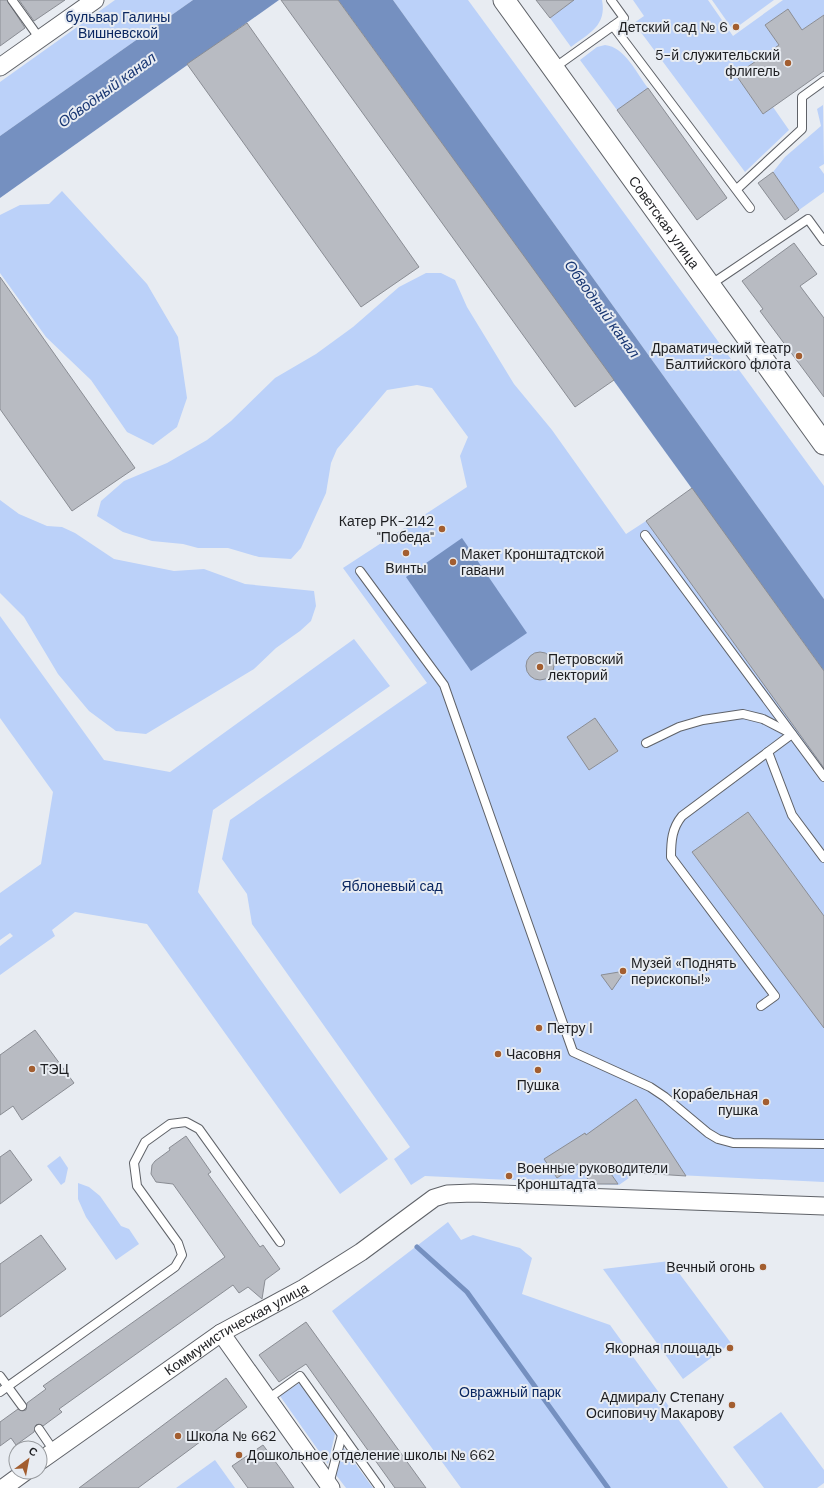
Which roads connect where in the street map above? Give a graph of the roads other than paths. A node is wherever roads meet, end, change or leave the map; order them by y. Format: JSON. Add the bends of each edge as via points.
{"nodes":[{"id":1,"x":12,"y":0,"type":"edge"},
{"id":2,"x":95,"y":0,"type":"edge"},
{"id":3,"x":504,"y":0,"type":"edge"},
{"id":4,"x":611,"y":0,"type":"edge"},
{"id":5,"x":613,"y":26,"type":"junction"},
{"id":6,"x":40,"y":39,"type":"junction"},
{"id":7,"x":0,"y":67,"type":"edge"},
{"id":8,"x":553,"y":69,"type":"junction"},
{"id":9,"x":824,"y":81,"type":"edge"},
{"id":10,"x":737,"y":189,"type":"junction"},
{"id":11,"x":750,"y":208,"type":"dead end"},
{"id":12,"x":824,"y":241,"type":"edge"},
{"id":13,"x":709,"y":285,"type":"junction"},
{"id":14,"x":824,"y":444,"type":"edge"},
{"id":15,"x":646,"y":535,"type":"dead end"},
{"id":16,"x":360,"y":571,"type":"dead end"},
{"id":17,"x":792,"y":734,"type":"junction"},
{"id":18,"x":646,"y":743,"type":"dead end"},
{"id":19,"x":768,"y":752,"type":"junction"},
{"id":20,"x":824,"y":777,"type":"edge"},
{"id":21,"x":824,"y":858,"type":"edge"},
{"id":22,"x":761,"y":1006,"type":"dead end"},
{"id":23,"x":824,"y":1144,"type":"edge"},
{"id":24,"x":824,"y":1206,"type":"edge"},
{"id":25,"x":280,"y":1242,"type":"dead end"},
{"id":26,"x":221,"y":1333,"type":"junction"},
{"id":27,"x":0,"y":1376,"type":"edge"},
{"id":28,"x":8,"y":1386,"type":"junction"},
{"id":29,"x":0,"y":1392,"type":"edge"},
{"id":30,"x":268,"y":1399,"type":"junction"},
{"id":31,"x":22,"y":1406,"type":"dead end"},
{"id":32,"x":39,"y":1429,"type":"dead end"},
{"id":33,"x":342,"y":1435,"type":"junction"},
{"id":34,"x":54,"y":1451,"type":"junction"},
{"id":35,"x":48,"y":1455,"type":"edge"},
{"id":36,"x":14,"y":1480,"type":"edge"},
{"id":37,"x":330,"y":1486,"type":"edge"},
{"id":38,"x":3,"y":1488,"type":"edge"},
{"id":39,"x":380,"y":1488,"type":"edge"}],
"edges":[{"from":1,"to":6,"type":"lane"},
{"from":2,"to":6,"type":"street"},
{"from":3,"to":8,"type":"street","name":"Советская улица"},
{"from":4,"to":5,"type":"lane","via":[[624,18]]},
{"from":5,"to":8,"type":"lane"},
{"from":5,"to":10,"type":"lane"},
{"from":6,"to":7,"type":"street"},
{"from":8,"to":13,"type":"street","name":"Советская улица"},
{"from":9,"to":10,"type":"lane","via":[[802,97],[802,129]]},
{"from":10,"to":11,"type":"lane"},
{"from":12,"to":13,"type":"lane","via":[[808,219]]},
{"from":13,"to":14,"type":"street","name":"Советская улица"},
{"from":15,"to":17,"type":"lane"},
{"from":16,"to":23,"type":"lane","via":[[444,685],[573,1052],[650,1087],[718,1139],[733,1143]]},
{"from":17,"to":18,"type":"lane","via":[[763,719],[743,714],[691,723]]},
{"from":17,"to":19,"type":"lane"},
{"from":17,"to":20,"type":"lane"},
{"from":19,"to":21,"type":"lane","via":[[792,814]]},
{"from":19,"to":22,"type":"lane","via":[[682,816],[674,825],[671,857],[775,996]]},
{"from":24,"to":26,"type":"street","name":"Коммунистическая улица","via":[[447,1194],[434,1198],[361,1252],[304,1288]]},
{"from":25,"to":28,"type":"lane","via":[[199,1129],[186,1122],[170,1124],[145,1142],[134,1164],[137,1186],[178,1243],[182,1255],[175,1267]]},
{"from":26,"to":30,"type":"street"},
{"from":26,"to":34,"type":"street","name":"Коммунистическая улица"},
{"from":27,"to":28,"type":"lane"},
{"from":28,"to":29,"type":"lane"},
{"from":28,"to":31,"type":"lane"},
{"from":30,"to":33,"type":"lane","via":[[300,1376]]},
{"from":30,"to":37,"type":"street"},
{"from":32,"to":34,"type":"lane"},
{"from":33,"to":37,"type":"lane"},
{"from":33,"to":39,"type":"lane"},
{"from":34,"to":35,"type":"street","name":"Коммунистическая улица"},
{"from":36,"to":38,"type":"street"}]}
